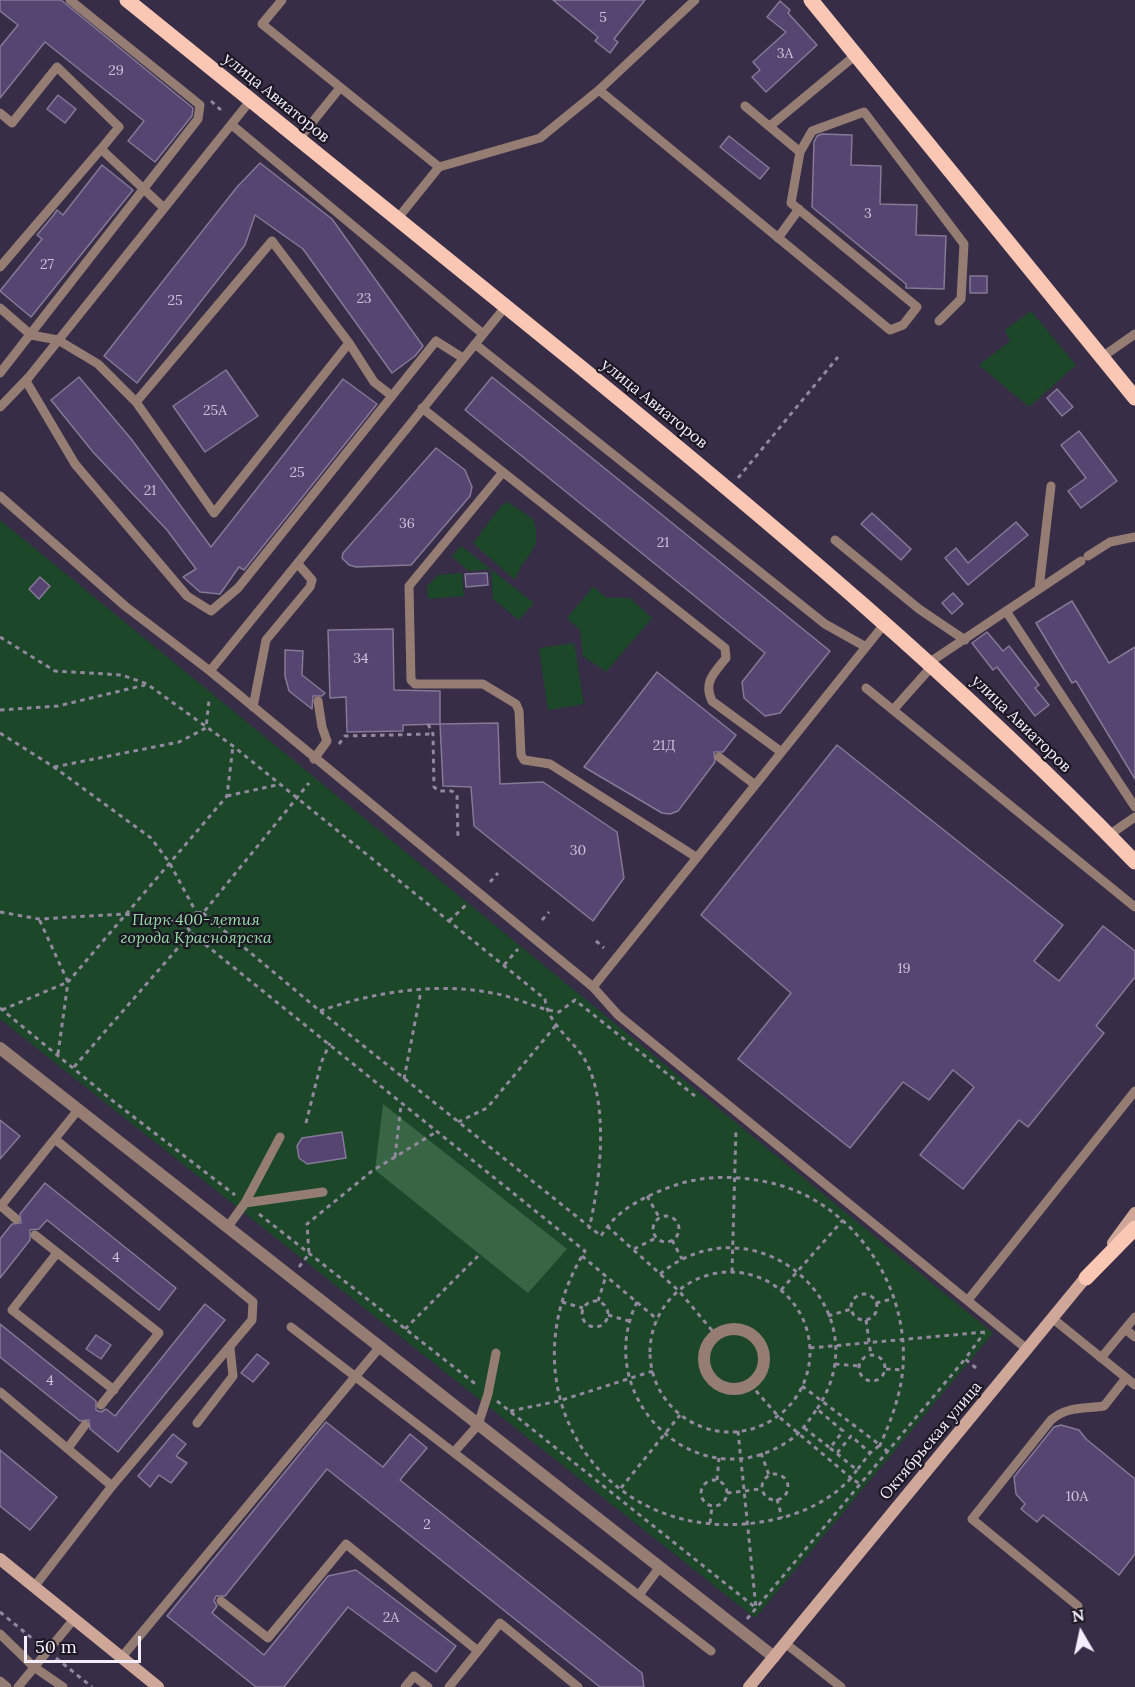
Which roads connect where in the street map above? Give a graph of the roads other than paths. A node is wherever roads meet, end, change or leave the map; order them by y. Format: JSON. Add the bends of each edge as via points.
{"nodes":[{"id":1,"x":69,"y":0,"type":"edge"},
{"id":2,"x":127,"y":0,"type":"edge"},
{"id":3,"x":282,"y":0,"type":"edge"},
{"id":4,"x":695,"y":0,"type":"edge"},
{"id":5,"x":811,"y":0,"type":"edge"},
{"id":6,"x":857,"y":54,"type":"junction"},
{"id":7,"x":339,"y":88,"type":"junction"},
{"id":8,"x":599,"y":90,"type":"junction"},
{"id":9,"x":250,"y":101,"type":"junction"},
{"id":10,"x":745,"y":106,"type":"dead end"},
{"id":11,"x":0,"y":113,"type":"edge"},
{"id":12,"x":232,"y":125,"type":"junction"},
{"id":13,"x":770,"y":126,"type":"junction"},
{"id":14,"x":298,"y":140,"type":"junction"},
{"id":15,"x":101,"y":149,"type":"junction"},
{"id":16,"x":800,"y":152,"type":"junction"},
{"id":17,"x":439,"y":167,"type":"junction"},
{"id":18,"x":143,"y":191,"type":"junction"},
{"id":19,"x":164,"y":208,"type":"junction"},
{"id":20,"x":799,"y":209,"type":"junction"},
{"id":21,"x":398,"y":218,"type":"junction"},
{"id":22,"x":778,"y":238,"type":"junction"},
{"id":23,"x":0,"y":267,"type":"edge"},
{"id":24,"x":506,"y":306,"type":"junction"},
{"id":25,"x":0,"y":308,"type":"edge"},
{"id":26,"x":939,"y":321,"type":"dead end"},
{"id":27,"x":483,"y":334,"type":"junction"},
{"id":28,"x":1135,"y":334,"type":"edge"},
{"id":29,"x":31,"y":335,"type":"junction"},
{"id":30,"x":58,"y":340,"type":"junction"},
{"id":31,"x":349,"y":343,"type":"junction"},
{"id":32,"x":475,"y":344,"type":"junction"},
{"id":33,"x":1102,"y":357,"type":"junction"},
{"id":34,"x":463,"y":358,"type":"junction"},
{"id":35,"x":0,"y":373,"type":"edge"},
{"id":36,"x":26,"y":381,"type":"junction"},
{"id":37,"x":392,"y":396,"type":"junction"},
{"id":38,"x":1135,"y":398,"type":"edge"},
{"id":39,"x":136,"y":402,"type":"junction"},
{"id":40,"x":0,"y":407,"type":"edge"},
{"id":41,"x":422,"y":408,"type":"junction"},
{"id":42,"x":503,"y":472,"type":"junction"},
{"id":43,"x":1051,"y":486,"type":"dead end"},
{"id":44,"x":0,"y":496,"type":"edge"},
{"id":45,"x":1135,"y":537,"type":"edge"},
{"id":46,"x":835,"y":540,"type":"dead end"},
{"id":47,"x":298,"y":564,"type":"junction"},
{"id":48,"x":1039,"y":589,"type":"junction"},
{"id":49,"x":1006,"y":611,"type":"junction"},
{"id":50,"x":886,"y":622,"type":"junction"},
{"id":51,"x":965,"y":640,"type":"junction"},
{"id":52,"x":866,"y":647,"type":"junction"},
{"id":53,"x":932,"y":663,"type":"junction"},
{"id":54,"x":210,"y":671,"type":"junction"},
{"id":55,"x":866,"y":688,"type":"dead end"},
{"id":56,"x":318,"y":701,"type":"dead end"},
{"id":57,"x":253,"y":707,"type":"junction"},
{"id":58,"x":893,"y":710,"type":"junction"},
{"id":59,"x":780,"y":751,"type":"junction"},
{"id":60,"x":719,"y":757,"type":"dead end"},
{"id":61,"x":314,"y":759,"type":"junction"},
{"id":62,"x":754,"y":784,"type":"junction"},
{"id":63,"x":1135,"y":807,"type":"edge"},
{"id":64,"x":1135,"y":817,"type":"edge"},
{"id":65,"x":1109,"y":835,"type":"junction"},
{"id":66,"x":696,"y":857,"type":"junction"},
{"id":67,"x":1135,"y":862,"type":"edge"},
{"id":68,"x":1135,"y":907,"type":"edge"},
{"id":69,"x":593,"y":987,"type":"junction"},
{"id":70,"x":0,"y":1048,"type":"edge"},
{"id":71,"x":1135,"y":1091,"type":"edge"},
{"id":72,"x":78,"y":1110,"type":"junction"},
{"id":73,"x":280,"y":1137,"type":"dead end"},
{"id":74,"x":56,"y":1140,"type":"junction"},
{"id":75,"x":323,"y":1192,"type":"dead end"},
{"id":76,"x":245,"y":1203,"type":"junction"},
{"id":77,"x":1,"y":1206,"type":"edge"},
{"id":78,"x":1135,"y":1213,"type":"edge"},
{"id":79,"x":15,"y":1219,"type":"dead end"},
{"id":80,"x":227,"y":1228,"type":"junction"},
{"id":81,"x":1135,"y":1228,"type":"edge"},
{"id":82,"x":35,"y":1234,"type":"dead end"},
{"id":83,"x":57,"y":1253,"type":"junction"},
{"id":84,"x":1086,"y":1278,"type":"junction"},
{"id":85,"x":968,"y":1300,"type":"junction"},
{"id":86,"x":1135,"y":1317,"type":"edge"},
{"id":87,"x":1052,"y":1318,"type":"junction"},
{"id":88,"x":291,"y":1327,"type":"dead end"},
{"id":89,"x":1125,"y":1329,"type":"junction"},
{"id":90,"x":715,"y":1334,"type":"joint"},
{"id":91,"x":1135,"y":1337,"type":"edge"},
{"id":92,"x":230,"y":1348,"type":"junction"},
{"id":93,"x":379,"y":1348,"type":"junction"},
{"id":94,"x":1028,"y":1350,"type":"junction"},
{"id":95,"x":496,"y":1353,"type":"dead end"},
{"id":96,"x":1101,"y":1358,"type":"junction"},
{"id":97,"x":353,"y":1377,"type":"junction"},
{"id":98,"x":1126,"y":1378,"type":"junction"},
{"id":99,"x":1135,"y":1386,"type":"edge"},
{"id":100,"x":114,"y":1390,"type":"junction"},
{"id":101,"x":0,"y":1392,"type":"edge"},
{"id":102,"x":101,"y":1405,"type":"dead end"},
{"id":103,"x":197,"y":1424,"type":"dead end"},
{"id":104,"x":85,"y":1425,"type":"dead end"},
{"id":105,"x":478,"y":1425,"type":"junction"},
{"id":106,"x":68,"y":1448,"type":"junction"},
{"id":107,"x":455,"y":1451,"type":"junction"},
{"id":108,"x":112,"y":1486,"type":"junction"},
{"id":109,"x":0,"y":1559,"type":"edge"},
{"id":110,"x":659,"y":1568,"type":"junction"},
{"id":111,"x":34,"y":1587,"type":"junction"},
{"id":112,"x":639,"y":1595,"type":"junction"},
{"id":113,"x":221,"y":1601,"type":"dead end"},
{"id":114,"x":1078,"y":1606,"type":"dead end"},
{"id":115,"x":74,"y":1619,"type":"junction"},
{"id":116,"x":0,"y":1634,"type":"edge"},
{"id":117,"x":785,"y":1643,"type":"junction"},
{"id":118,"x":478,"y":1651,"type":"junction"},
{"id":119,"x":711,"y":1651,"type":"dead end"},
{"id":120,"x":774,"y":1657,"type":"junction"},
{"id":121,"x":121,"y":1658,"type":"junction"},
{"id":122,"x":34,"y":1666,"type":"junction"},
{"id":123,"x":0,"y":1681,"type":"edge"},
{"id":124,"x":7,"y":1687,"type":"edge"},
{"id":125,"x":18,"y":1687,"type":"edge"},
{"id":126,"x":63,"y":1687,"type":"edge"},
{"id":127,"x":158,"y":1687,"type":"edge"},
{"id":128,"x":405,"y":1687,"type":"edge"},
{"id":129,"x":428,"y":1687,"type":"edge"},
{"id":130,"x":449,"y":1687,"type":"edge"},
{"id":131,"x":578,"y":1687,"type":"edge"},
{"id":132,"x":749,"y":1687,"type":"edge"},
{"id":133,"x":841,"y":1687,"type":"edge"}],
"edges":[{"from":1,"to":18,"type":"lane","via":[[200,105],[198,118]]},
{"from":2,"to":9,"type":"main road","name":"улица Авиаторов"},
{"from":3,"to":7,"type":"lane","via":[[262,24]]},
{"from":4,"to":8,"type":"lane"},
{"from":5,"to":6,"type":"main road"},
{"from":6,"to":13,"type":"lane"},
{"from":6,"to":33,"type":"main road"},
{"from":7,"to":14,"type":"lane"},
{"from":7,"to":17,"type":"lane"},
{"from":8,"to":17,"type":"lane","via":[[540,138]]},
{"from":8,"to":22,"type":"lane"},
{"from":9,"to":12,"type":"lane"},
{"from":9,"to":14,"type":"main road","name":"улица Авиаторов"},
{"from":10,"to":13,"type":"lane"},
{"from":11,"to":15,"type":"lane","via":[[12,123],[57,67],[119,127]]},
{"from":12,"to":19,"type":"lane"},
{"from":12,"to":27,"type":"lane"},
{"from":13,"to":16,"type":"lane"},
{"from":14,"to":21,"type":"main road","name":"улица Авиаторов"},
{"from":15,"to":18,"type":"lane"},
{"from":15,"to":23,"type":"lane"},
{"from":16,"to":20,"type":"lane","via":[[791,203]]},
{"from":16,"to":26,"type":"lane","via":[[812,131],[864,112],[964,244],[961,299]]},
{"from":17,"to":21,"type":"lane"},
{"from":18,"to":19,"type":"lane"},
{"from":18,"to":29,"type":"lane"},
{"from":19,"to":30,"type":"lane"},
{"from":20,"to":22,"type":"lane"},
{"from":20,"to":22,"type":"lane","via":[[917,307],[903,325],[890,330]]},
{"from":21,"to":24,"type":"main road","name":"улица Авиаторов"},
{"from":24,"to":27,"type":"lane"},
{"from":24,"to":50,"type":"main road","name":"улица Авиаторов"},
{"from":25,"to":29,"type":"lane"},
{"from":27,"to":32,"type":"lane"},
{"from":28,"to":33,"type":"lane"},
{"from":29,"to":30,"type":"lane"},
{"from":29,"to":35,"type":"lane"},
{"from":30,"to":36,"type":"lane"},
{"from":30,"to":39,"type":"lane","via":[[98,364]]},
{"from":31,"to":37,"type":"lane","via":[[374,382]]},
{"from":31,"to":39,"type":"lane","via":[[272,241]]},
{"from":31,"to":39,"type":"lane","via":[[214,513]]},
{"from":32,"to":34,"type":"lane"},
{"from":32,"to":52,"type":"lane","via":[[825,624]]},
{"from":33,"to":38,"type":"main road"},
{"from":34,"to":37,"type":"lane","via":[[436,341]]},
{"from":34,"to":41,"type":"lane"},
{"from":36,"to":37,"type":"lane","via":[[75,464],[188,597],[211,611],[238,588]]},
{"from":36,"to":40,"type":"lane"},
{"from":41,"to":42,"type":"lane"},
{"from":41,"to":47,"type":"lane"},
{"from":42,"to":59,"type":"lane","via":[[725,648],[726,658],[708,680],[706,690],[711,701]]},
{"from":42,"to":66,"type":"lane","via":[[409,586],[411,680],[416,684],[483,684],[516,704],[524,760],[550,764]]},
{"from":43,"to":48,"type":"lane"},
{"from":44,"to":54,"type":"lane","via":[[125,606]]},
{"from":45,"to":48,"type":"lane","via":[[1110,542]]},
{"from":46,"to":51,"type":"lane","via":[[919,609]]},
{"from":47,"to":54,"type":"lane"},
{"from":47,"to":57,"type":"lane","via":[[312,580],[266,640]]},
{"from":48,"to":49,"type":"lane"},
{"from":49,"to":51,"type":"lane"},
{"from":49,"to":63,"type":"lane"},
{"from":50,"to":52,"type":"lane"},
{"from":50,"to":53,"type":"main road","name":"улица Авиаторов"},
{"from":51,"to":53,"type":"lane"},
{"from":52,"to":59,"type":"lane"},
{"from":53,"to":58,"type":"lane"},
{"from":53,"to":65,"type":"main road","name":"улица Авиаторов"},
{"from":54,"to":57,"type":"lane"},
{"from":55,"to":58,"type":"lane"},
{"from":56,"to":61,"type":"lane","via":[[327,741]]},
{"from":57,"to":61,"type":"lane"},
{"from":58,"to":68,"type":"lane"},
{"from":59,"to":62,"type":"lane"},
{"from":60,"to":62,"type":"lane"},
{"from":61,"to":69,"type":"lane"},
{"from":62,"to":66,"type":"lane"},
{"from":64,"to":65,"type":"lane"},
{"from":65,"to":67,"type":"main road","name":"улица Авиаторов"},
{"from":66,"to":69,"type":"lane"},
{"from":69,"to":85,"type":"lane","via":[[618,1015]]},
{"from":70,"to":72,"type":"street"},
{"from":71,"to":85,"type":"lane"},
{"from":72,"to":74,"type":"lane"},
{"from":72,"to":80,"type":"street"},
{"from":73,"to":76,"type":"lane"},
{"from":74,"to":77,"type":"lane"},
{"from":74,"to":92,"type":"lane","via":[[253,1302],[252,1320]]},
{"from":75,"to":76,"type":"lane"},
{"from":76,"to":80,"type":"lane"},
{"from":77,"to":79,"type":"lane"},
{"from":78,"to":84,"type":"street","name":"Октябрьская улица"},
{"from":80,"to":93,"type":"street"},
{"from":81,"to":84,"type":"main road"},
{"from":82,"to":83,"type":"lane"},
{"from":83,"to":100,"type":"lane","via":[[159,1333]]},
{"from":83,"to":100,"type":"lane","via":[[12,1310]]},
{"from":84,"to":87,"type":"street","name":"Октябрьская улица"},
{"from":85,"to":94,"type":"lane"},
{"from":86,"to":89,"type":"lane"},
{"from":87,"to":94,"type":"street","name":"Октябрьская улица"},
{"from":87,"to":96,"type":"lane"},
{"from":88,"to":97,"type":"lane"},
{"from":89,"to":91,"type":"lane"},
{"from":89,"to":96,"type":"lane"},
{"from":90,"to":90,"type":"street","via":[[743,1330],[759,1341],[764,1359],[762,1369],[750,1384],[731,1389],[721,1386],[706,1372],[704,1351]]},
{"from":92,"to":103,"type":"lane","via":[[233,1376]]},
{"from":92,"to":108,"type":"lane"},
{"from":93,"to":97,"type":"lane"},
{"from":93,"to":105,"type":"street"},
{"from":94,"to":117,"type":"street","name":"Октябрьская улица"},
{"from":95,"to":105,"type":"lane"},
{"from":96,"to":98,"type":"lane"},
{"from":97,"to":107,"type":"lane"},
{"from":97,"to":121,"type":"lane","via":[[193,1576]]},
{"from":98,"to":99,"type":"lane"},
{"from":98,"to":114,"type":"lane","via":[[1104,1406],[1073,1408],[1051,1420],[972,1519]]},
{"from":100,"to":102,"type":"lane"},
{"from":101,"to":106,"type":"lane"},
{"from":104,"to":106,"type":"lane"},
{"from":105,"to":107,"type":"lane"},
{"from":105,"to":110,"type":"street"},
{"from":106,"to":108,"type":"lane"},
{"from":107,"to":112,"type":"lane"},
{"from":108,"to":111,"type":"lane"},
{"from":109,"to":111,"type":"street"},
{"from":110,"to":112,"type":"lane"},
{"from":110,"to":120,"type":"street"},
{"from":111,"to":115,"type":"street"},
{"from":112,"to":119,"type":"lane"},
{"from":113,"to":118,"type":"lane","via":[[268,1638],[346,1544]]},
{"from":115,"to":121,"type":"street"},
{"from":115,"to":122,"type":"lane"},
{"from":116,"to":122,"type":"lane"},
{"from":117,"to":120,"type":"street","name":"Октябрьская улица"},
{"from":117,"to":133,"type":"lane"},
{"from":118,"to":130,"type":"lane"},
{"from":118,"to":131,"type":"lane","via":[[500,1623]]},
{"from":120,"to":132,"type":"street","name":"Октябрьская улица"},
{"from":121,"to":127,"type":"street"},
{"from":122,"to":125,"type":"lane"},
{"from":122,"to":126,"type":"lane"},
{"from":123,"to":124,"type":"lane"},
{"from":128,"to":129,"type":"lane","via":[[414,1676]]}]}
